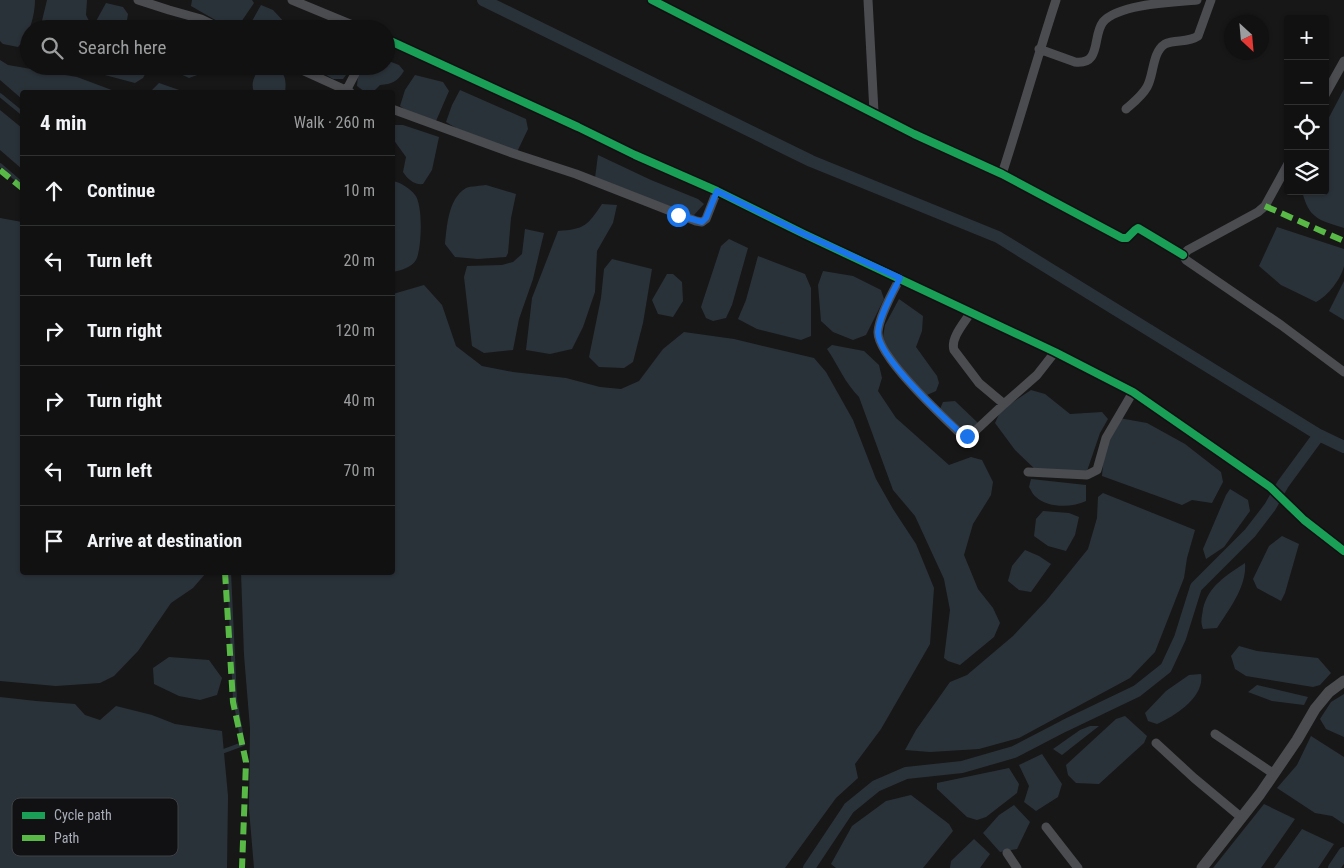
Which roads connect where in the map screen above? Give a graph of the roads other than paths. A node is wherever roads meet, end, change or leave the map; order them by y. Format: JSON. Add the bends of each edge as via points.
{"nodes":[{"id":1,"x":141,"y":0,"type":"edge"},
{"id":2,"x":292,"y":0,"type":"edge"},
{"id":3,"x":652,"y":0,"type":"edge"},
{"id":4,"x":868,"y":0,"type":"edge"},
{"id":5,"x":1056,"y":0,"type":"edge"},
{"id":6,"x":1197,"y":0,"type":"edge"},
{"id":7,"x":1211,"y":0,"type":"edge"},
{"id":8,"x":203,"y":20,"type":"edge"},
{"id":9,"x":340,"y":20,"type":"edge"},
{"id":10,"x":395,"y":43,"type":"edge"},
{"id":11,"x":1039,"y":49,"type":"junction"},
{"id":12,"x":1344,"y":61,"type":"edge"},
{"id":13,"x":312,"y":75,"type":"edge"},
{"id":14,"x":355,"y":75,"type":"edge"},
{"id":15,"x":1329,"y":88,"type":"edge"},
{"id":16,"x":344,"y":90,"type":"edge"},
{"id":17,"x":349,"y":90,"type":"edge"},
{"id":18,"x":395,"y":110,"type":"edge"},
{"id":19,"x":1126,"y":110,"type":"dead end"},
{"id":20,"x":874,"y":112,"type":"junction"},
{"id":21,"x":1284,"y":171,"type":"edge"},
{"id":22,"x":1002,"y":174,"type":"junction"},
{"id":23,"x":717,"y":191,"type":"junction"},
{"id":24,"x":1183,"y":255,"type":"junction"},
{"id":25,"x":900,"y":278,"type":"junction"},
{"id":26,"x":971,"y":312,"type":"junction"},
{"id":27,"x":1055,"y":352,"type":"junction"},
{"id":28,"x":1344,"y":372,"type":"edge"},
{"id":29,"x":1133,"y":392,"type":"junction"},
{"id":30,"x":1004,"y":404,"type":"junction"},
{"id":31,"x":1028,"y":472,"type":"dead end"},
{"id":32,"x":1344,"y":552,"type":"edge"},
{"id":33,"x":1344,"y":681,"type":"edge"},
{"id":34,"x":1215,"y":734,"type":"dead end"},
{"id":35,"x":1156,"y":742,"type":"dead end"},
{"id":36,"x":1274,"y":774,"type":"junction"},
{"id":37,"x":1242,"y":818,"type":"junction"},
{"id":38,"x":1046,"y":827,"type":"dead end"},
{"id":39,"x":1007,"y":853,"type":"dead end"},
{"id":40,"x":1017,"y":868,"type":"edge"},
{"id":41,"x":1078,"y":868,"type":"edge"},
{"id":42,"x":1202,"y":868,"type":"edge"}],
"edges":[{"from":1,"to":8,"type":"street"},
{"from":2,"to":9,"type":"street"},
{"from":3,"to":20,"type":"street"},
{"from":4,"to":20,"type":"street"},
{"from":5,"to":11,"type":"street"},
{"from":6,"to":11,"type":"street","via":[[1155,3],[1107,18],[1099,30],[1094,53],[1081,63]]},
{"from":7,"to":19,"type":"street","via":[[1198,36],[1190,41],[1168,43],[1161,48],[1146,90]]},
{"from":10,"to":23,"type":"street"},
{"from":11,"to":22,"type":"street"},
{"from":12,"to":15,"type":"street"},
{"from":13,"to":16,"type":"street"},
{"from":14,"to":17,"type":"street"},
{"from":18,"to":23,"type":"street","via":[[576,174],[696,221],[702,222],[706,218]]},
{"from":20,"to":22,"type":"street"},
{"from":21,"to":24,"type":"street","via":[[1265,206],[1258,212]]},
{"from":22,"to":24,"type":"street","via":[[1122,238],[1127,238],[1138,228]]},
{"from":23,"to":25,"type":"street"},
{"from":24,"to":28,"type":"street"},
{"from":25,"to":26,"type":"street"},
{"from":25,"to":30,"type":"street","via":[[878,332],[880,342],[898,368],[922,396],[967,436]]},
{"from":26,"to":27,"type":"street"},
{"from":26,"to":30,"type":"street","via":[[952,345],[979,383]]},
{"from":27,"to":29,"type":"street"},
{"from":27,"to":30,"type":"street","via":[[1037,375]]},
{"from":29,"to":31,"type":"street","via":[[1106,438],[1097,470],[1092,474]]},
{"from":29,"to":32,"type":"street","via":[[1270,487]]},
{"from":33,"to":36,"type":"street","via":[[1329,692],[1315,709]]},
{"from":34,"to":36,"type":"street"},
{"from":35,"to":37,"type":"street"},
{"from":36,"to":37,"type":"street"},
{"from":37,"to":42,"type":"street"},
{"from":38,"to":41,"type":"street"},
{"from":39,"to":40,"type":"street"}]}
